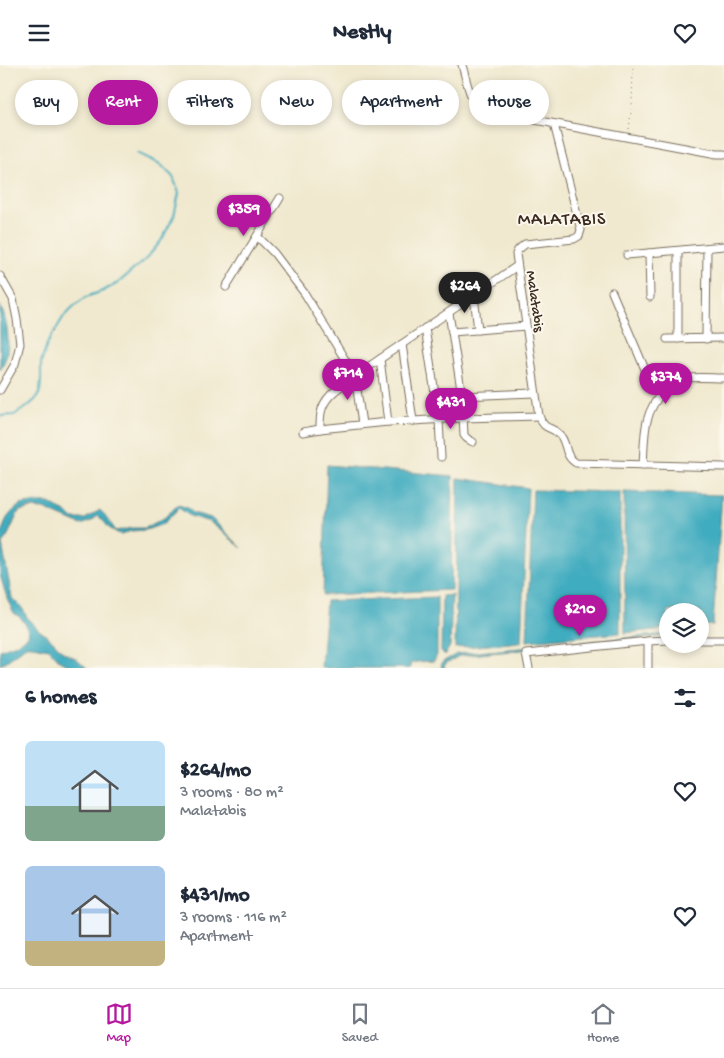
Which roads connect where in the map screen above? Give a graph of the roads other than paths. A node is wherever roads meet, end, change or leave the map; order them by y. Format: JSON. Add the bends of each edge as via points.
{"nodes":[{"id":1,"x":462,"y":65,"type":"edge"},
{"id":2,"x":554,"y":124,"type":"junction"},
{"id":3,"x":724,"y":154,"type":"edge"},
{"id":4,"x":280,"y":197,"type":"dead end"},
{"id":5,"x":257,"y":236,"type":"junction"},
{"id":6,"x":724,"y":246,"type":"edge"},
{"id":7,"x":707,"y":247,"type":"junction"},
{"id":8,"x":678,"y":251,"type":"junction"},
{"id":9,"x":649,"y":253,"type":"junction"},
{"id":10,"x":627,"y":255,"type":"dead end"},
{"id":11,"x":517,"y":266,"type":"junction"},
{"id":12,"x":0,"y":276,"type":"edge"},
{"id":13,"x":226,"y":287,"type":"dead end"},
{"id":14,"x":612,"y":293,"type":"dead end"},
{"id":15,"x":474,"y":296,"type":"junction"},
{"id":16,"x":650,"y":297,"type":"dead end"},
{"id":17,"x":449,"y":313,"type":"junction"},
{"id":18,"x":526,"y":326,"type":"junction"},
{"id":19,"x":425,"y":329,"type":"junction"},
{"id":20,"x":478,"y":330,"type":"junction"},
{"id":21,"x":452,"y":332,"type":"junction"},
{"id":22,"x":667,"y":339,"type":"dead end"},
{"id":23,"x":678,"y":339,"type":"junction"},
{"id":24,"x":706,"y":339,"type":"junction"},
{"id":25,"x":724,"y":339,"type":"edge"},
{"id":26,"x":402,"y":344,"type":"junction"},
{"id":27,"x":380,"y":359,"type":"junction"},
{"id":28,"x":355,"y":376,"type":"junction"},
{"id":29,"x":724,"y":378,"type":"edge"},
{"id":30,"x":0,"y":391,"type":"edge"},
{"id":31,"x":535,"y":393,"type":"junction"},
{"id":32,"x":661,"y":394,"type":"junction"},
{"id":33,"x":462,"y":396,"type":"junction"},
{"id":34,"x":538,"y":416,"type":"junction"},
{"id":35,"x":463,"y":418,"type":"junction"},
{"id":36,"x":439,"y":420,"type":"junction"},
{"id":37,"x":412,"y":421,"type":"junction"},
{"id":38,"x":388,"y":422,"type":"junction"},
{"id":39,"x":362,"y":424,"type":"junction"},
{"id":40,"x":320,"y":429,"type":"junction"},
{"id":41,"x":303,"y":432,"type":"dead end"},
{"id":42,"x":473,"y":442,"type":"dead end"},
{"id":43,"x":441,"y":457,"type":"dead end"},
{"id":44,"x":643,"y":465,"type":"junction"},
{"id":45,"x":724,"y":467,"type":"edge"},
{"id":46,"x":659,"y":640,"type":"edge"},
{"id":47,"x":709,"y":640,"type":"edge"},
{"id":48,"x":724,"y":640,"type":"edge"},
{"id":49,"x":648,"y":641,"type":"junction"},
{"id":50,"x":529,"y":668,"type":"edge"},
{"id":51,"x":648,"y":668,"type":"edge"}],
"edges":[{"from":1,"to":2,"type":"street","via":[[472,98],[481,110]]},
{"from":2,"to":3,"type":"street"},
{"from":2,"to":11,"type":"street","name":"Malatabis","via":[[580,233],[574,239],[525,244],[516,254]]},
{"from":4,"to":5,"type":"street"},
{"from":5,"to":13,"type":"street"},
{"from":5,"to":28,"type":"street","via":[[305,295]]},
{"from":6,"to":7,"type":"street"},
{"from":7,"to":8,"type":"street"},
{"from":7,"to":24,"type":"street"},
{"from":8,"to":9,"type":"street"},
{"from":8,"to":23,"type":"street"},
{"from":9,"to":10,"type":"street"},
{"from":9,"to":16,"type":"street"},
{"from":11,"to":15,"type":"street"},
{"from":11,"to":18,"type":"street","name":"Malatabis"},
{"from":12,"to":30,"type":"street","via":[[13,299],[20,344],[15,364]]},
{"from":14,"to":32,"type":"street","via":[[650,381]]},
{"from":15,"to":17,"type":"street"},
{"from":15,"to":20,"type":"street"},
{"from":17,"to":19,"type":"street"},
{"from":17,"to":21,"type":"street"},
{"from":18,"to":20,"type":"street"},
{"from":18,"to":31,"type":"street","name":"Malatabis"},
{"from":19,"to":26,"type":"street"},
{"from":19,"to":36,"type":"street"},
{"from":20,"to":21,"type":"street"},
{"from":21,"to":33,"type":"street"},
{"from":22,"to":23,"type":"street"},
{"from":23,"to":24,"type":"street"},
{"from":24,"to":25,"type":"street"},
{"from":26,"to":27,"type":"street"},
{"from":26,"to":37,"type":"street"},
{"from":27,"to":28,"type":"street"},
{"from":27,"to":38,"type":"street"},
{"from":28,"to":39,"type":"street"},
{"from":28,"to":40,"type":"street","via":[[327,398],[321,412]]},
{"from":29,"to":32,"type":"street","via":[[683,379]]},
{"from":31,"to":33,"type":"street"},
{"from":31,"to":34,"type":"street","name":"Malatabis"},
{"from":32,"to":44,"type":"street","via":[[650,409],[646,423]]},
{"from":33,"to":35,"type":"street"},
{"from":34,"to":35,"type":"street"},
{"from":34,"to":44,"type":"street","via":[[546,427],[561,436],[567,455],[576,463]]},
{"from":35,"to":36,"type":"street"},
{"from":35,"to":42,"type":"street","via":[[465,438]]},
{"from":36,"to":37,"type":"street"},
{"from":36,"to":43,"type":"street"},
{"from":37,"to":38,"type":"street"},
{"from":38,"to":39,"type":"street"},
{"from":39,"to":40,"type":"street"},
{"from":40,"to":41,"type":"street"},
{"from":44,"to":45,"type":"street"},
{"from":46,"to":49,"type":"street"},
{"from":47,"to":48,"type":"street"},
{"from":49,"to":50,"type":"street","via":[[526,654]]},
{"from":49,"to":51,"type":"street"}]}
